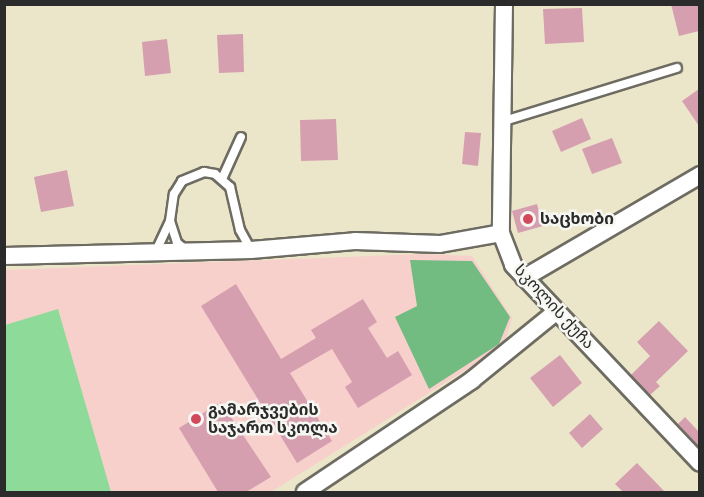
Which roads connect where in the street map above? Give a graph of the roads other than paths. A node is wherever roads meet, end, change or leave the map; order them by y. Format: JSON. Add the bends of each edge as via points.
{"nodes":[{"id":1,"x":504,"y":4,"type":"edge"},
{"id":2,"x":677,"y":68,"type":"dead end"},
{"id":3,"x":501,"y":122,"type":"junction"},
{"id":4,"x":241,"y":137,"type":"dead end"},
{"id":5,"x":699,"y":175,"type":"edge"},
{"id":6,"x":222,"y":179,"type":"junction"},
{"id":7,"x":170,"y":221,"type":"junction"},
{"id":8,"x":501,"y":233,"type":"junction"},
{"id":9,"x":186,"y":250,"type":"junction"},
{"id":10,"x":251,"y":250,"type":"junction"},
{"id":11,"x":156,"y":251,"type":"junction"},
{"id":12,"x":4,"y":256,"type":"edge"},
{"id":13,"x":524,"y":278,"type":"junction"},
{"id":14,"x":557,"y":311,"type":"junction"},
{"id":15,"x":699,"y":463,"type":"edge"},
{"id":16,"x":305,"y":492,"type":"edge"}],
"edges":[{"from":1,"to":3,"type":"street","name":"სკოლის ქუჩა"},
{"from":2,"to":3,"type":"lane"},
{"from":3,"to":8,"type":"street","name":"სკოლის ქუჩა"},
{"from":4,"to":6,"type":"lane"},
{"from":5,"to":13,"type":"street"},
{"from":6,"to":7,"type":"lane","via":[[204,172],[182,180],[174,194]]},
{"from":6,"to":10,"type":"lane","via":[[230,187],[240,230]]},
{"from":7,"to":9,"type":"lane","via":[[177,243]]},
{"from":7,"to":11,"type":"lane"},
{"from":8,"to":10,"type":"street","via":[[440,244],[355,242]]},
{"from":8,"to":13,"type":"street","name":"სკოლის ქუჩა","via":[[513,265]]},
{"from":9,"to":10,"type":"street"},
{"from":9,"to":11,"type":"street"},
{"from":11,"to":12,"type":"street"},
{"from":13,"to":14,"type":"street","name":"სკოლის ქუჩა"},
{"from":14,"to":15,"type":"street","name":"სკოლის ქუჩა"},
{"from":14,"to":16,"type":"street","via":[[472,380]]}]}
